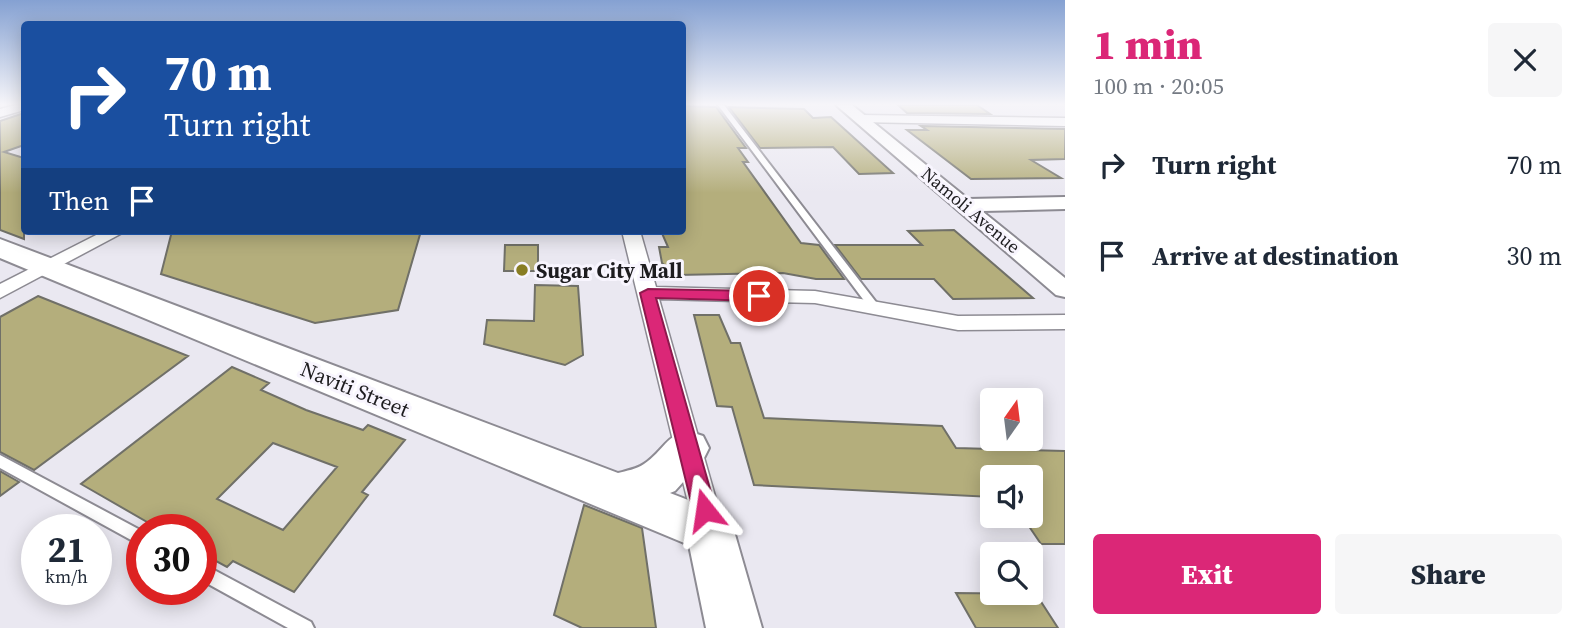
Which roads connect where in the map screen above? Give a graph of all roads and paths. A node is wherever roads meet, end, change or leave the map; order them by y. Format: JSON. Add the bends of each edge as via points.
{"nodes":[{"id":1,"x":743,"y":134,"type":"edge"},
{"id":2,"x":880,"y":134,"type":"edge"},
{"id":3,"x":1065,"y":203,"type":"edge"},
{"id":4,"x":965,"y":205,"type":"junction"},
{"id":5,"x":109,"y":235,"type":"edge"},
{"id":6,"x":632,"y":235,"type":"edge"},
{"id":7,"x":0,"y":248,"type":"edge"},
{"id":8,"x":48,"y":266,"type":"junction"},
{"id":9,"x":1065,"y":290,"type":"edge"},
{"id":10,"x":0,"y":292,"type":"edge"},
{"id":11,"x":648,"y":293,"type":"junction"},
{"id":12,"x":875,"y":308,"type":"junction"},
{"id":13,"x":1065,"y":322,"type":"edge"},
{"id":14,"x":688,"y":448,"type":"junction"},
{"id":15,"x":0,"y":461,"type":"edge"},
{"id":16,"x":615,"y":494,"type":"junction"},
{"id":17,"x":126,"y":530,"type":"edge"},
{"id":18,"x":710,"y":531,"type":"junction"},
{"id":19,"x":217,"y":580,"type":"edge"},
{"id":20,"x":305,"y":628,"type":"edge"},
{"id":21,"x":734,"y":628,"type":"edge"}],
"edges":[{"from":1,"to":12,"type":"lane"},
{"from":2,"to":4,"type":"street","name":"Namoli Avenue"},
{"from":3,"to":4,"type":"street"},
{"from":4,"to":9,"type":"street","name":"Namoli Avenue"},
{"from":5,"to":8,"type":"street"},
{"from":6,"to":11,"type":"street"},
{"from":7,"to":8,"type":"main road","name":"Naviti Street"},
{"from":8,"to":10,"type":"street"},
{"from":8,"to":16,"type":"main road","name":"Naviti Street"},
{"from":11,"to":12,"type":"street","via":[[815,297]]},
{"from":11,"to":14,"type":"street"},
{"from":12,"to":13,"type":"street","via":[[958,323]]},
{"from":14,"to":16,"type":"main road","via":[[659,478]]},
{"from":14,"to":18,"type":"street"},
{"from":15,"to":17,"type":"lane"},
{"from":16,"to":18,"type":"main road","name":"Naviti Street"},
{"from":18,"to":21,"type":"main road"},
{"from":19,"to":20,"type":"lane"}]}
